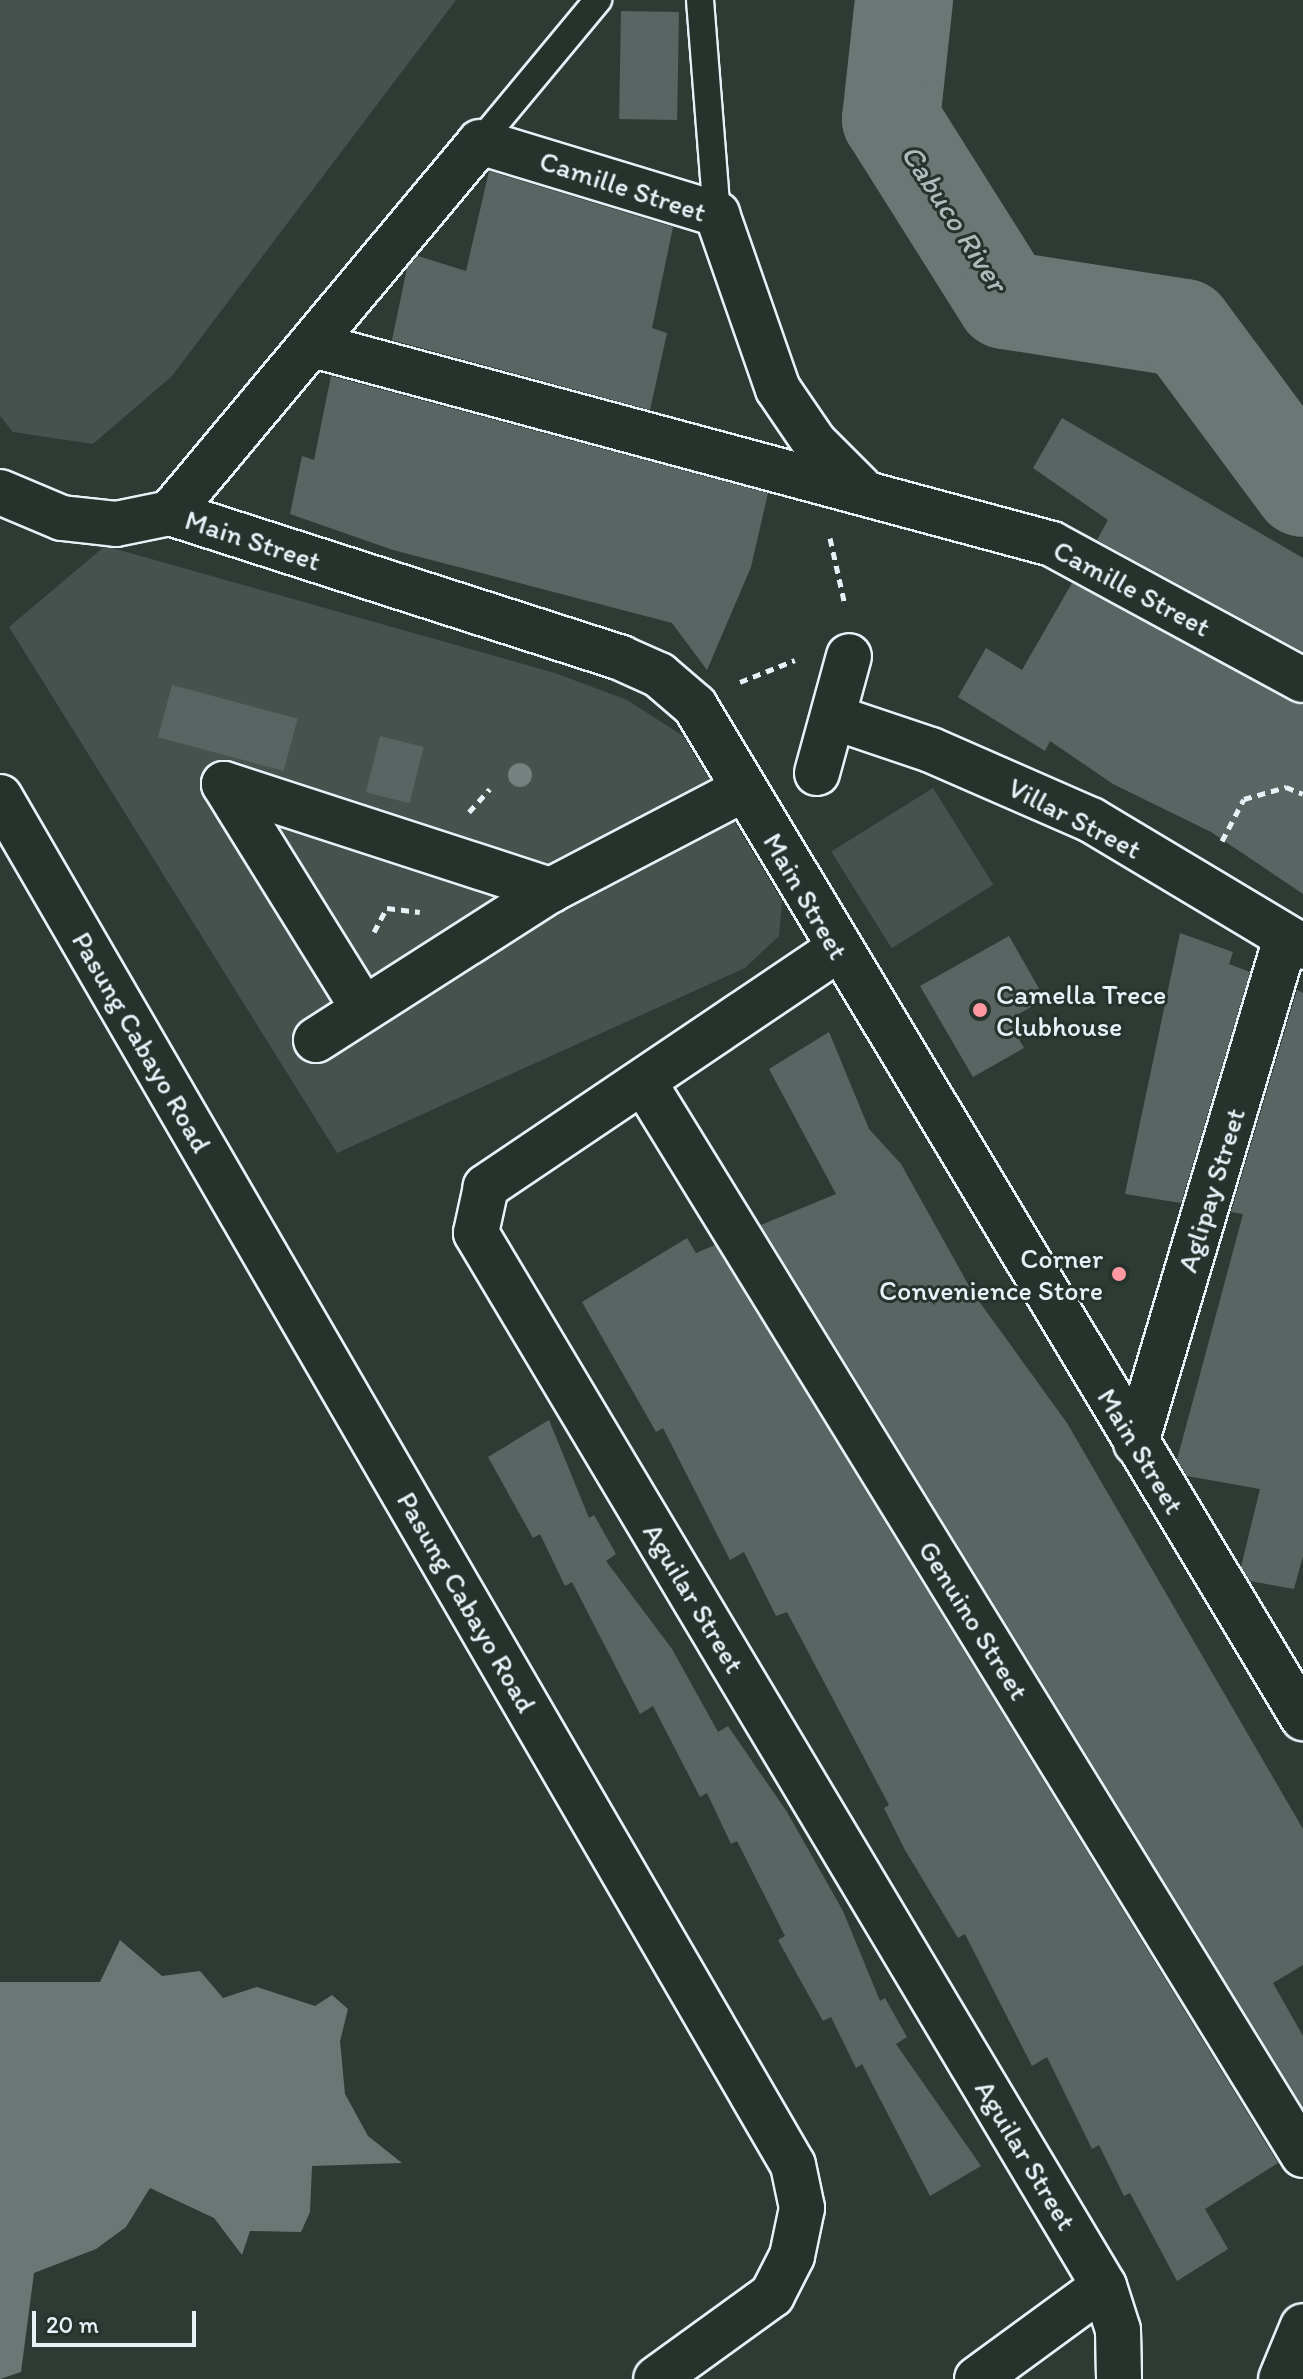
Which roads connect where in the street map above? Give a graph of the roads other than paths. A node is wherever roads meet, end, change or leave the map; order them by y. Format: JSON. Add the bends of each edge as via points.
{"nodes":[{"id":1,"x":598,"y":0,"type":"edge"},
{"id":2,"x":700,"y":0,"type":"edge"},
{"id":3,"x":480,"y":142,"type":"junction"},
{"id":4,"x":717,"y":214,"type":"junction"},
{"id":5,"x":313,"y":345,"type":"junction"},
{"id":6,"x":861,"y":489,"type":"junction"},
{"id":7,"x":0,"y":492,"type":"edge"},
{"id":8,"x":170,"y":513,"type":"junction"},
{"id":9,"x":1303,"y":680,"type":"edge"},
{"id":10,"x":817,"y":773,"type":"dead end"},
{"id":11,"x":744,"y":789,"type":"junction"},
{"id":12,"x":0,"y":797,"type":"edge"},
{"id":13,"x":551,"y":890,"type":"junction"},
{"id":14,"x":1294,"y":942,"type":"edge"},
{"id":15,"x":837,"y":950,"type":"junction"},
{"id":16,"x":361,"y":1005,"type":"junction"},
{"id":17,"x":316,"y":1040,"type":"dead end"},
{"id":18,"x":645,"y":1084,"type":"junction"},
{"id":19,"x":1136,"y":1443,"type":"junction"},
{"id":20,"x":1302,"y":1706,"type":"edge"},
{"id":21,"x":1303,"y":2155,"type":"edge"},
{"id":22,"x":1104,"y":2286,"type":"junction"},
{"id":23,"x":1303,"y":2326,"type":"edge"},
{"id":24,"x":656,"y":2379,"type":"edge"},
{"id":25,"x":977,"y":2379,"type":"edge"},
{"id":26,"x":1119,"y":2379,"type":"edge"},
{"id":27,"x":1281,"y":2379,"type":"edge"}],
"edges":[{"from":1,"to":3,"type":"lane"},
{"from":2,"to":4,"type":"lane"},
{"from":3,"to":4,"type":"street","name":"Camille Street"},
{"from":3,"to":5,"type":"street"},
{"from":4,"to":6,"type":"street","name":"Camille Street","via":[[778,389],[814,442]]},
{"from":5,"to":6,"type":"street","name":"Camille Street"},
{"from":5,"to":8,"type":"street"},
{"from":6,"to":9,"type":"street","name":"Camille Street","via":[[1052,544]]},
{"from":7,"to":8,"type":"street","name":"Main Street","via":[[62,518],[116,524]]},
{"from":8,"to":11,"type":"street","name":"Main Street","via":[[621,658],[659,675],[695,706]]},
{"from":10,"to":14,"type":"street","name":"Villar Street","via":[[841,686],[931,750],[1091,820]]},
{"from":11,"to":13,"type":"street"},
{"from":11,"to":15,"type":"street","name":"Main Street"},
{"from":12,"to":24,"type":"street","name":"Pasung Cabayo Road","via":[[793,2165],[802,2208],[792,2256],[772,2295]]},
{"from":13,"to":16,"type":"street"},
{"from":13,"to":16,"type":"street","via":[[224,784]]},
{"from":14,"to":19,"type":"street","name":"Aglipay Street"},
{"from":15,"to":18,"type":"street","name":"Aguilar Street"},
{"from":15,"to":19,"type":"street","name":"Main Street"},
{"from":16,"to":17,"type":"street"},
{"from":18,"to":21,"type":"street","name":"Genuino Street"},
{"from":18,"to":22,"type":"street","name":"Aguilar Street","via":[[486,1187],[476,1233]]},
{"from":19,"to":20,"type":"street","name":"Main Street"},
{"from":22,"to":25,"type":"street"},
{"from":22,"to":26,"type":"street","name":"Aguilar Street","via":[[1118,2330]]},
{"from":23,"to":27,"type":"street"}]}
